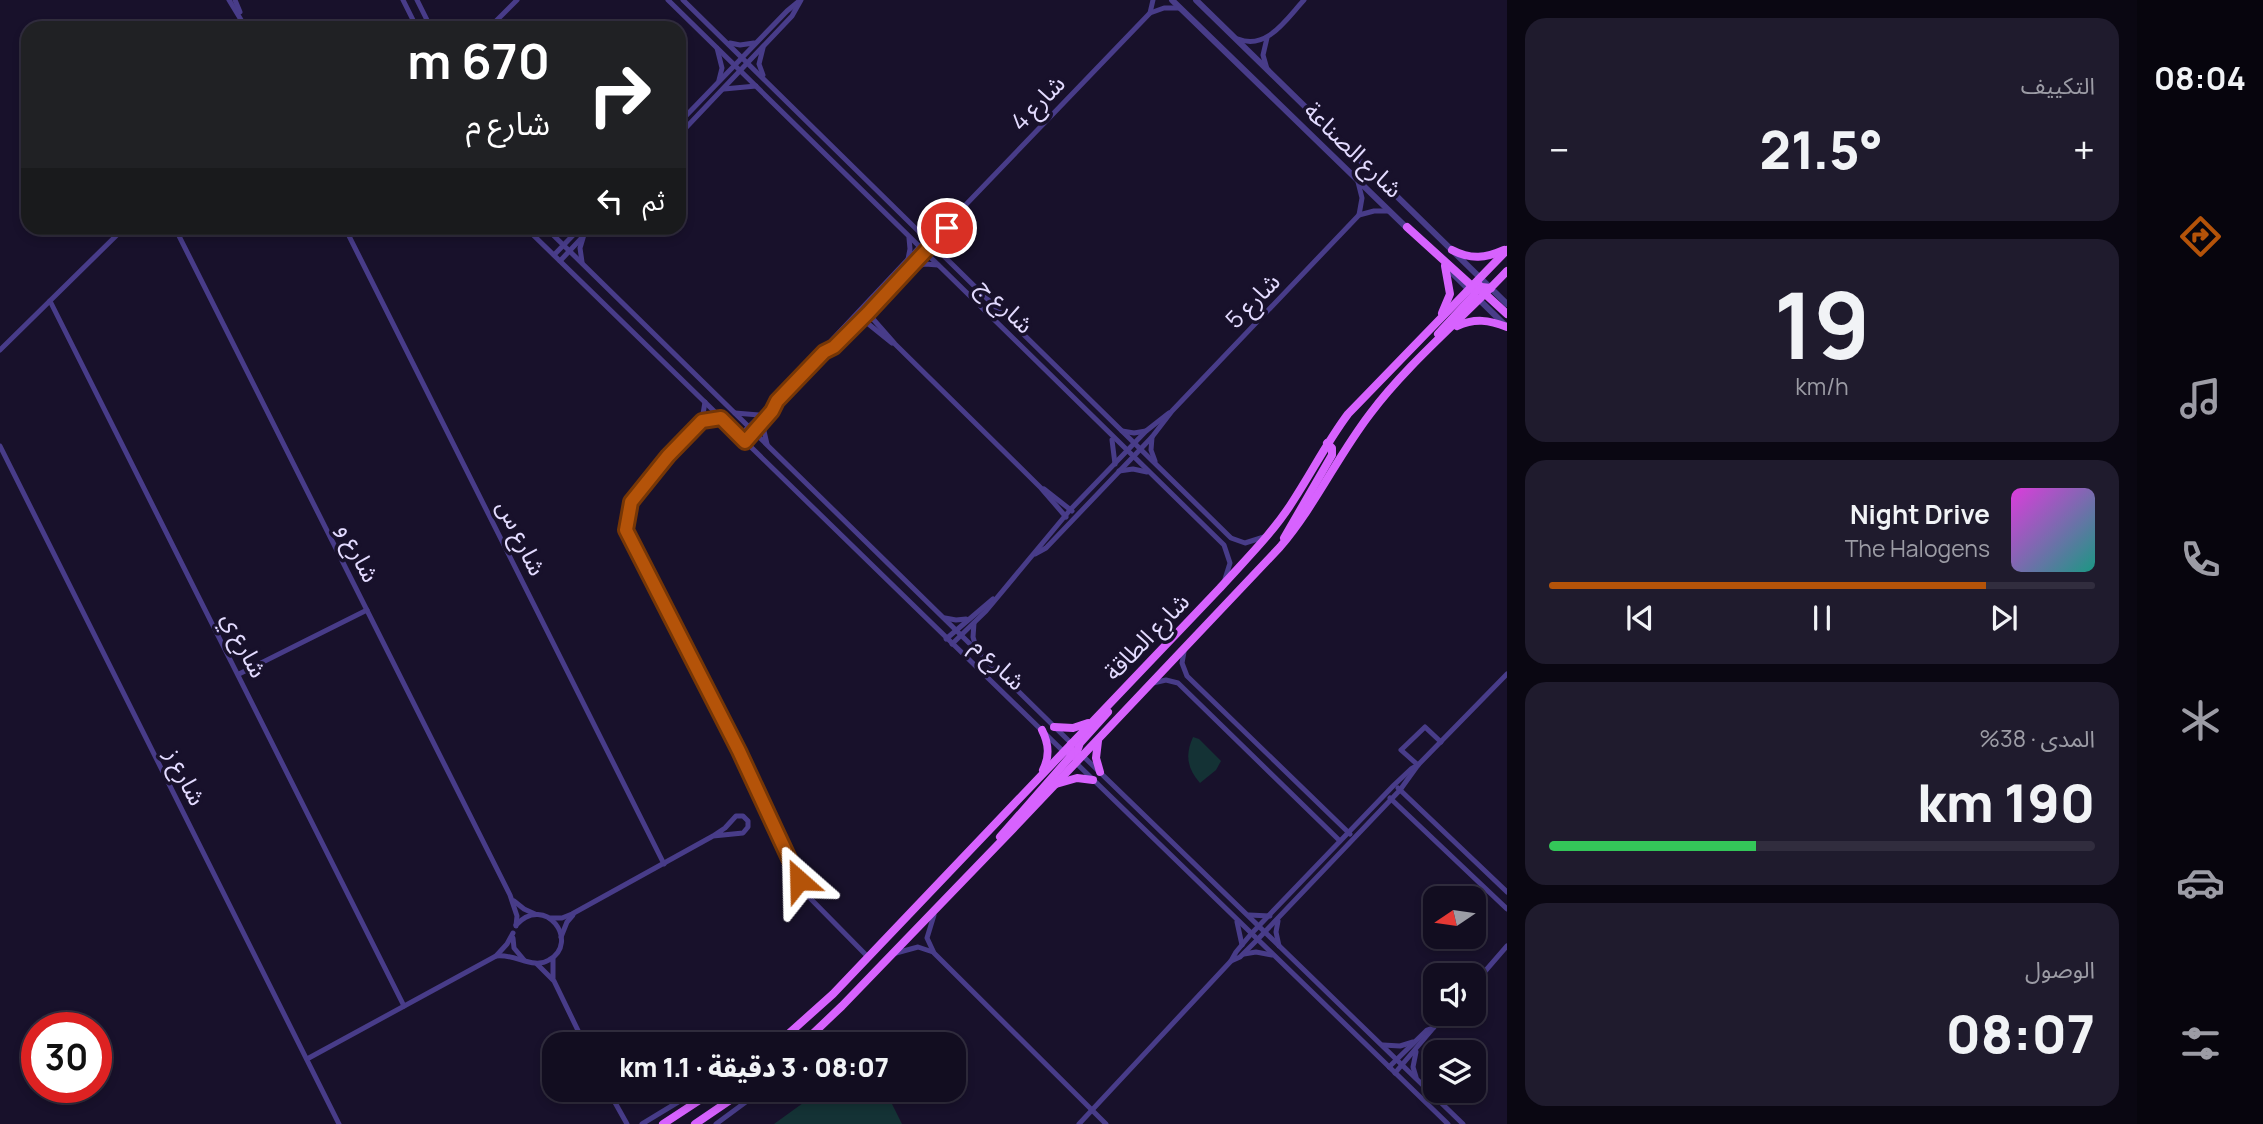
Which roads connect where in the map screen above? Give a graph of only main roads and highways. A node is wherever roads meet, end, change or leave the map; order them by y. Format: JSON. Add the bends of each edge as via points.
{"nodes":[{"id":1,"x":1407,"y":227,"type":"road end"},
{"id":2,"x":1507,"y":249,"type":"edge"},
{"id":3,"x":1452,"y":250,"type":"road end"},
{"id":4,"x":1507,"y":255,"type":"edge"},
{"id":5,"x":1445,"y":266,"type":"road end"},
{"id":6,"x":1507,"y":271,"type":"edge"},
{"id":7,"x":1479,"y":289,"type":"junction"},
{"id":8,"x":1507,"y":314,"type":"edge"},
{"id":9,"x":1439,"y":319,"type":"junction"},
{"id":10,"x":1507,"y":327,"type":"edge"},
{"id":11,"x":1449,"y":331,"type":"junction"},
{"id":12,"x":1420,"y":359,"type":"junction"},
{"id":13,"x":1327,"y":443,"type":"junction"},
{"id":14,"x":1280,"y":547,"type":"junction"},
{"id":15,"x":1136,"y":677,"type":"junction"},
{"id":16,"x":1091,"y":722,"type":"junction"},
{"id":17,"x":1054,"y":727,"type":"road end"},
{"id":18,"x":1042,"y":730,"type":"road end"},
{"id":19,"x":1099,"y":737,"type":"junction"},
{"id":20,"x":1077,"y":749,"type":"junction"},
{"id":21,"x":1070,"y":757,"type":"junction"},
{"id":22,"x":1100,"y":772,"type":"road end"},
{"id":23,"x":1040,"y":778,"type":"junction"},
{"id":24,"x":1093,"y":780,"type":"road end"},
{"id":25,"x":1054,"y":786,"type":"junction"},
{"id":26,"x":988,"y":854,"type":"junction"},
{"id":27,"x":790,"y":1032,"type":"edge"},
{"id":28,"x":814,"y":1032,"type":"edge"},
{"id":29,"x":697,"y":1102,"type":"edge"},
{"id":30,"x":727,"y":1102,"type":"edge"},
{"id":31,"x":663,"y":1124,"type":"edge"},
{"id":32,"x":695,"y":1124,"type":"edge"}],
"edges":[{"from":1,"to":7,"type":"main road"},
{"from":2,"to":3,"type":"main road","via":[[1478,258]]},
{"from":2,"to":7,"type":"main road","name":"شارع الطاقة"},
{"from":4,"to":7,"type":"main road"},
{"from":5,"to":9,"type":"main road","via":[[1450,294]]},
{"from":6,"to":7,"type":"main road","name":"شارع الطاقة"},
{"from":7,"to":8,"type":"main road"},
{"from":7,"to":9,"type":"main road","name":"شارع الطاقة"},
{"from":7,"to":11,"type":"main road","name":"شارع الطاقة"},
{"from":7,"to":12,"type":"main road"},
{"from":9,"to":13,"type":"main road","name":"شارع الطاقة","via":[[1369,389]]},
{"from":10,"to":11,"type":"main road","via":[[1477,320]]},
{"from":11,"to":12,"type":"main road","name":"شارع الطاقة"},
{"from":12,"to":14,"type":"main road","name":"شارع الطاقة","via":[[1369,414],[1316,500]]},
{"from":13,"to":14,"type":"main road","via":[[1332,455]]},
{"from":13,"to":15,"type":"main road","name":"شارع الطاقة","via":[[1267,536]]},
{"from":14,"to":19,"type":"main road","name":"شارع الطاقة"},
{"from":15,"to":16,"type":"main road","name":"شارع الطاقة"},
{"from":15,"to":20,"type":"main road"},
{"from":16,"to":17,"type":"main road","via":[[1073,728]]},
{"from":16,"to":20,"type":"main road","name":"شارع الطاقة"},
{"from":18,"to":23,"type":"main road","via":[[1048,755]]},
{"from":19,"to":20,"type":"main road","name":"شارع الطاقة"},
{"from":19,"to":22,"type":"main road"},
{"from":20,"to":21,"type":"main road","name":"شارع الطاقة"},
{"from":20,"to":21,"type":"main road"},
{"from":21,"to":23,"type":"main road","name":"شارع الطاقة"},
{"from":21,"to":25,"type":"main road","name":"شارع الطاقة"},
{"from":21,"to":26,"type":"main road"},
{"from":23,"to":27,"type":"main road","name":"شارع الطاقة","via":[[869,957]]},
{"from":24,"to":25,"type":"main road","via":[[1069,779]]},
{"from":25,"to":26,"type":"main road","name":"شارع الطاقة"},
{"from":26,"to":28,"type":"main road","name":"شارع الطاقة"},
{"from":29,"to":31,"type":"main road"},
{"from":30,"to":32,"type":"main road"}]}
